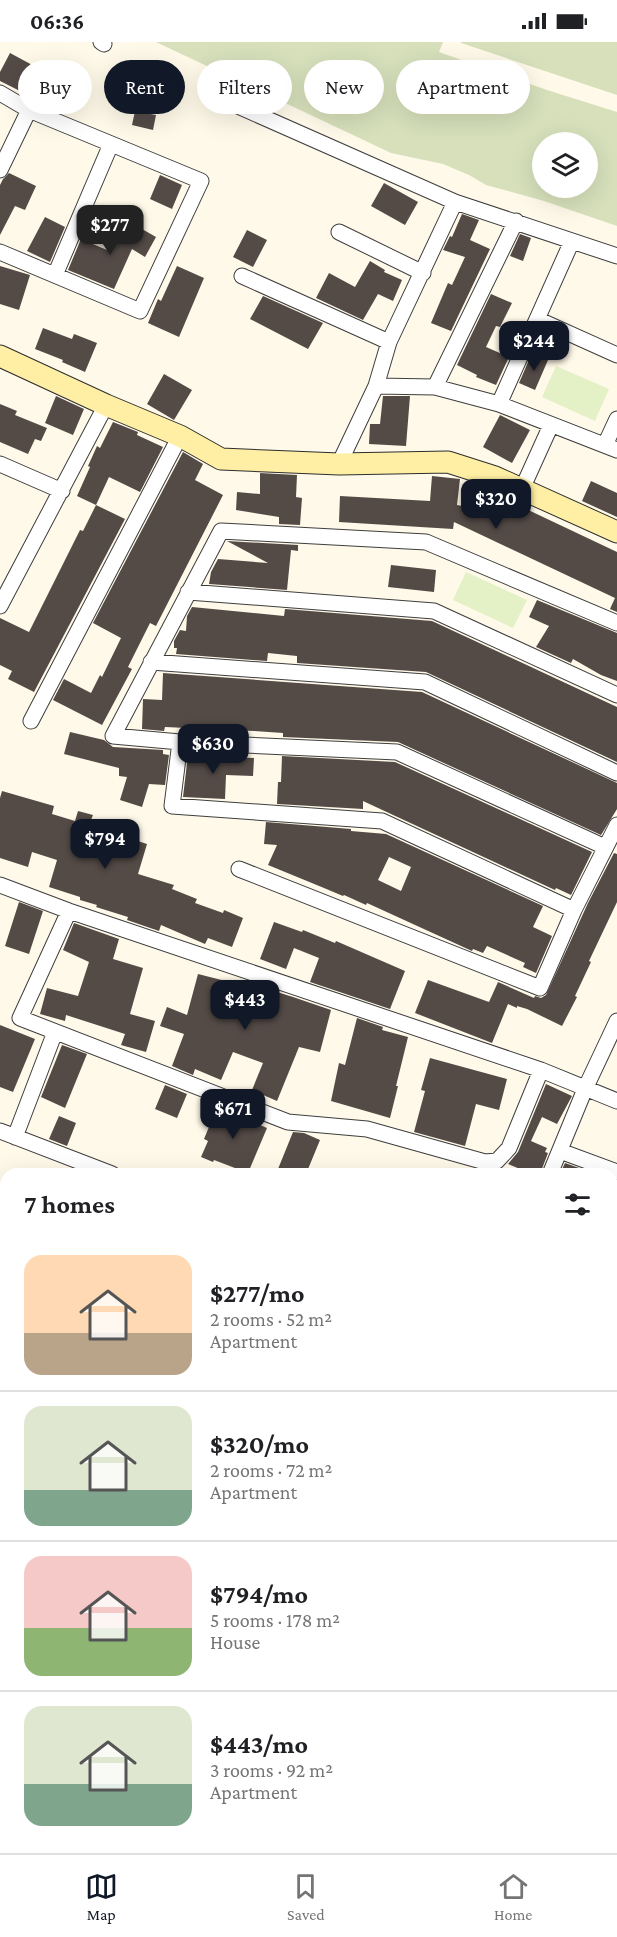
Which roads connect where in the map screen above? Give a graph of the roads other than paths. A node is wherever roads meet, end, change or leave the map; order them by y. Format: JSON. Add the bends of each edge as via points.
{"nodes":[{"id":1,"x":0,"y":93,"type":"edge"},
{"id":2,"x":18,"y":104,"type":"edge"},
{"id":3,"x":27,"y":114,"type":"edge"},
{"id":4,"x":39,"y":114,"type":"edge"},
{"id":5,"x":256,"y":114,"type":"edge"},
{"id":6,"x":111,"y":144,"type":"junction"},
{"id":7,"x":0,"y":170,"type":"edge"},
{"id":8,"x":455,"y":202,"type":"junction"},
{"id":9,"x":516,"y":221,"type":"junction"},
{"id":10,"x":339,"y":232,"type":"dead end"},
{"id":11,"x":572,"y":241,"type":"junction"},
{"id":12,"x":0,"y":252,"type":"edge"},
{"id":13,"x":617,"y":256,"type":"edge"},
{"id":14,"x":423,"y":273,"type":"junction"},
{"id":15,"x":55,"y":275,"type":"junction"},
{"id":16,"x":242,"y":276,"type":"dead end"},
{"id":17,"x":537,"y":319,"type":"junction"},
{"id":18,"x":388,"y":342,"type":"junction"},
{"id":19,"x":617,"y":355,"type":"edge"},
{"id":20,"x":0,"y":356,"type":"edge"},
{"id":21,"x":376,"y":386,"type":"junction"},
{"id":22,"x":435,"y":387,"type":"junction"},
{"id":23,"x":499,"y":404,"type":"junction"},
{"id":24,"x":105,"y":405,"type":"junction"},
{"id":25,"x":617,"y":419,"type":"edge"},
{"id":26,"x":550,"y":425,"type":"junction"},
{"id":27,"x":180,"y":436,"type":"junction"},
{"id":28,"x":611,"y":448,"type":"edge"},
{"id":29,"x":0,"y":464,"type":"edge"},
{"id":30,"x":339,"y":464,"type":"junction"},
{"id":31,"x":522,"y":489,"type":"junction"},
{"id":32,"x":62,"y":491,"type":"junction"},
{"id":33,"x":617,"y":532,"type":"edge"},
{"id":34,"x":6,"y":579,"type":"edge"},
{"id":35,"x":188,"y":592,"type":"junction"},
{"id":36,"x":0,"y":606,"type":"edge"},
{"id":37,"x":617,"y":623,"type":"edge"},
{"id":38,"x":151,"y":662,"type":"junction"},
{"id":39,"x":617,"y":695,"type":"edge"},
{"id":40,"x":31,"y":721,"type":"dead end"},
{"id":41,"x":180,"y":742,"type":"junction"},
{"id":42,"x":617,"y":773,"type":"edge"},
{"id":43,"x":617,"y":825,"type":"edge"},
{"id":44,"x":605,"y":847,"type":"junction"},
{"id":45,"x":239,"y":869,"type":"dead end"},
{"id":46,"x":0,"y":885,"type":"edge"},
{"id":47,"x":574,"y":910,"type":"junction"},
{"id":48,"x":69,"y":911,"type":"junction"},
{"id":49,"x":617,"y":1021,"type":"edge"},
{"id":50,"x":55,"y":1032,"type":"junction"},
{"id":51,"x":540,"y":1070,"type":"junction"},
{"id":52,"x":585,"y":1089,"type":"junction"},
{"id":53,"x":617,"y":1101,"type":"edge"},
{"id":54,"x":0,"y":1131,"type":"edge"},
{"id":55,"x":15,"y":1137,"type":"junction"},
{"id":56,"x":560,"y":1151,"type":"junction"},
{"id":57,"x":96,"y":1168,"type":"edge"},
{"id":58,"x":553,"y":1168,"type":"edge"},
{"id":59,"x":606,"y":1168,"type":"edge"}],
"edges":[{"from":1,"to":2,"type":"street"},
{"from":3,"to":7,"type":"street"},
{"from":4,"to":6,"type":"street"},
{"from":5,"to":8,"type":"street"},
{"from":6,"to":15,"type":"street"},
{"from":6,"to":15,"type":"street","via":[[201,181],[140,311]]},
{"from":8,"to":9,"type":"street"},
{"from":8,"to":14,"type":"street"},
{"from":9,"to":11,"type":"street"},
{"from":9,"to":22,"type":"street"},
{"from":10,"to":14,"type":"street"},
{"from":11,"to":13,"type":"street"},
{"from":11,"to":17,"type":"street"},
{"from":12,"to":15,"type":"street"},
{"from":14,"to":18,"type":"street"},
{"from":16,"to":18,"type":"street"},
{"from":17,"to":19,"type":"street"},
{"from":17,"to":23,"type":"street"},
{"from":18,"to":21,"type":"street"},
{"from":20,"to":24,"type":"street"},
{"from":21,"to":22,"type":"street"},
{"from":21,"to":30,"type":"street"},
{"from":22,"to":23,"type":"street"},
{"from":23,"to":26,"type":"street"},
{"from":24,"to":27,"type":"street"},
{"from":24,"to":32,"type":"street"},
{"from":25,"to":28,"type":"street"},
{"from":26,"to":28,"type":"street"},
{"from":26,"to":31,"type":"street"},
{"from":27,"to":30,"type":"street","via":[[221,459]]},
{"from":27,"to":40,"type":"street"},
{"from":29,"to":32,"type":"street"},
{"from":30,"to":31,"type":"street","via":[[448,462]]},
{"from":31,"to":33,"type":"street"},
{"from":32,"to":34,"type":"street"},
{"from":34,"to":36,"type":"street"},
{"from":35,"to":37,"type":"street","via":[[221,531],[426,542]]},
{"from":35,"to":38,"type":"street"},
{"from":35,"to":39,"type":"street","via":[[434,611]]},
{"from":38,"to":41,"type":"street","via":[[113,736]]},
{"from":38,"to":42,"type":"street","via":[[425,682]]},
{"from":41,"to":44,"type":"street","via":[[396,752]]},
{"from":41,"to":47,"type":"street","via":[[172,806],[382,821]]},
{"from":43,"to":44,"type":"street"},
{"from":44,"to":47,"type":"street"},
{"from":45,"to":47,"type":"street","via":[[540,988]]},
{"from":46,"to":48,"type":"street"},
{"from":48,"to":50,"type":"street","via":[[20,1018]]},
{"from":48,"to":51,"type":"street"},
{"from":49,"to":52,"type":"street"},
{"from":50,"to":51,"type":"street","via":[[288,1122],[367,1130],[485,1162],[497,1161],[509,1148]]},
{"from":50,"to":55,"type":"street"},
{"from":51,"to":52,"type":"street"},
{"from":52,"to":53,"type":"street"},
{"from":52,"to":56,"type":"street"},
{"from":54,"to":55,"type":"street"},
{"from":55,"to":57,"type":"street"},
{"from":56,"to":58,"type":"street"},
{"from":56,"to":59,"type":"street"}]}
